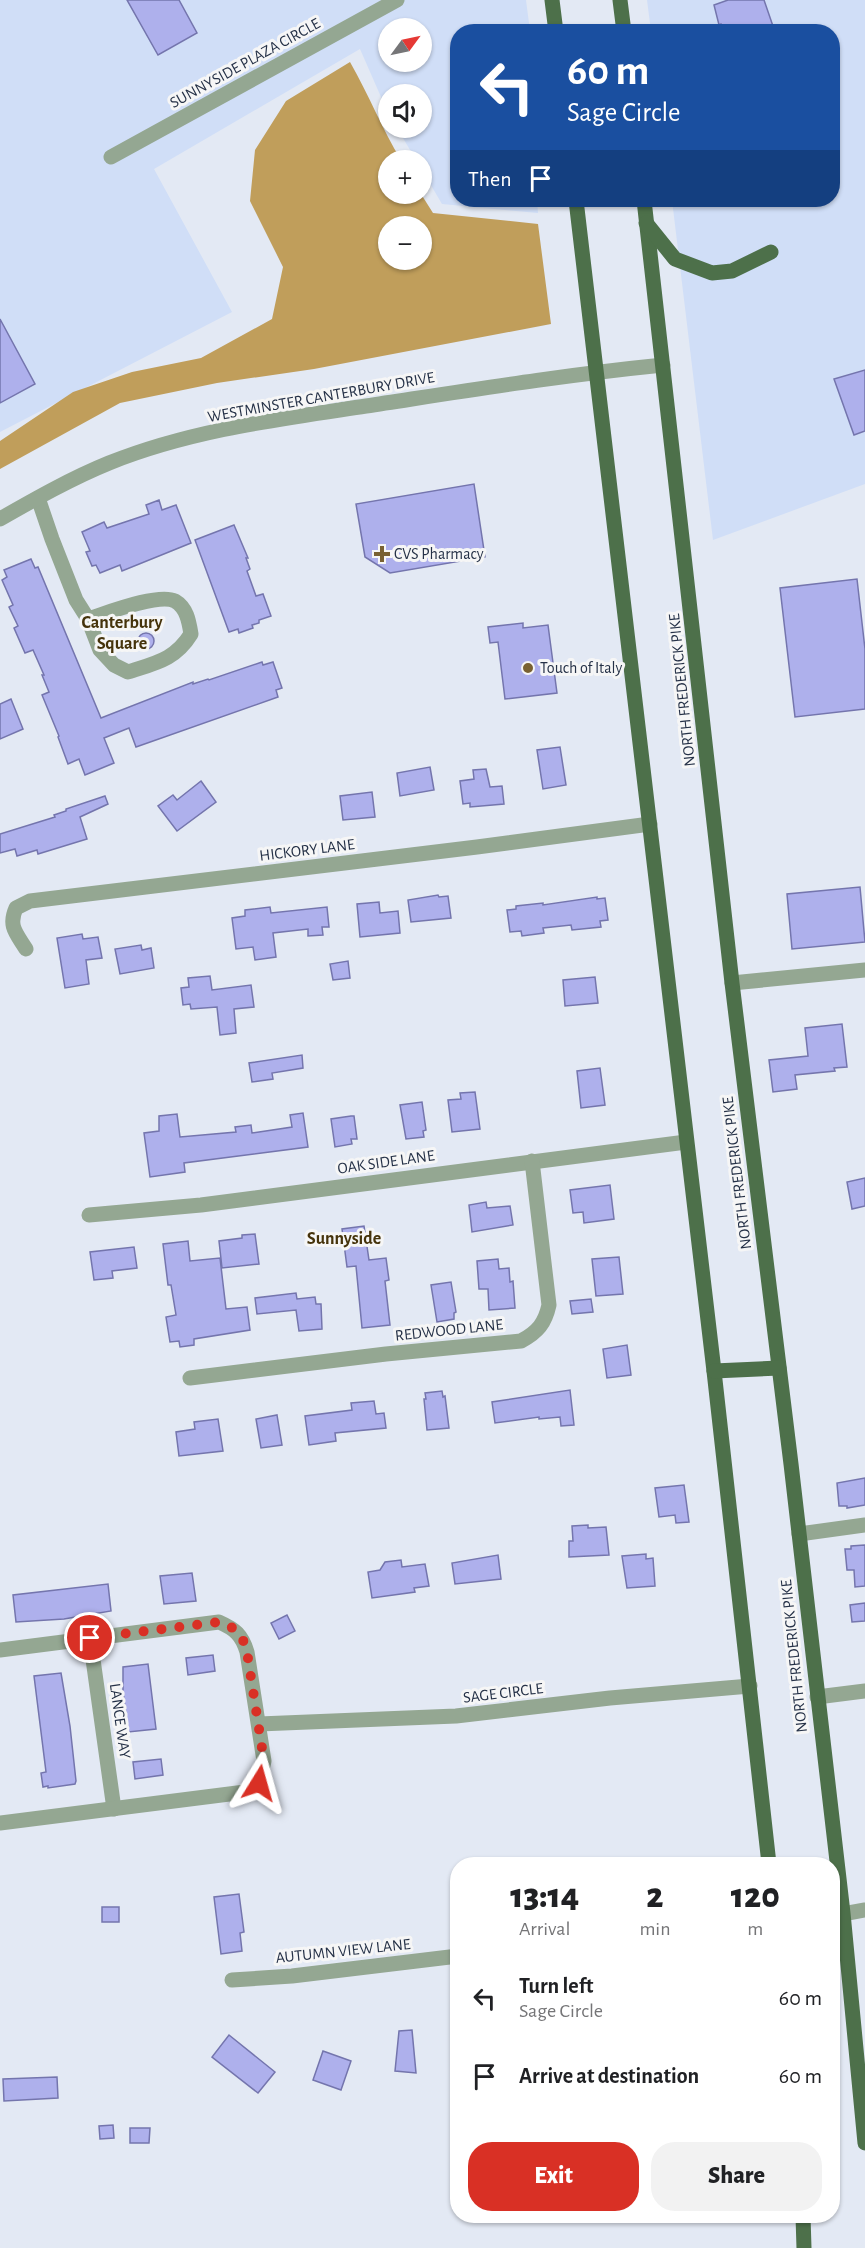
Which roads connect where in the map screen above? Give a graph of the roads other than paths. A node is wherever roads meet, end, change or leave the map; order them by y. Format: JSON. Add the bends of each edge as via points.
{"nodes":[{"id":1,"x":397,"y":0,"type":"edge"},
{"id":2,"x":552,"y":0,"type":"edge"},
{"id":3,"x":620,"y":0,"type":"edge"},
{"id":4,"x":555,"y":24,"type":"edge"},
{"id":5,"x":623,"y":24,"type":"edge"},
{"id":6,"x":111,"y":157,"type":"dead end"},
{"id":7,"x":577,"y":207,"type":"edge"},
{"id":8,"x":645,"y":207,"type":"edge"},
{"id":9,"x":646,"y":223,"type":"junction"},
{"id":10,"x":771,"y":252,"type":"dead end"},
{"id":11,"x":663,"y":366,"type":"junction"},
{"id":12,"x":597,"y":372,"type":"junction"},
{"id":13,"x":38,"y":498,"type":"junction"},
{"id":14,"x":0,"y":519,"type":"edge"},
{"id":15,"x":88,"y":618,"type":"junction"},
{"id":16,"x":650,"y":824,"type":"junction"},
{"id":17,"x":26,"y":949,"type":"dead end"},
{"id":18,"x":865,"y":970,"type":"edge"},
{"id":19,"x":732,"y":983,"type":"junction"},
{"id":20,"x":686,"y":1142,"type":"junction"},
{"id":21,"x":532,"y":1161,"type":"junction"},
{"id":22,"x":89,"y":1215,"type":"dead end"},
{"id":23,"x":778,"y":1368,"type":"junction"},
{"id":24,"x":714,"y":1371,"type":"junction"},
{"id":25,"x":190,"y":1378,"type":"dead end"},
{"id":26,"x":865,"y":1525,"type":"edge"},
{"id":27,"x":799,"y":1534,"type":"junction"},
{"id":28,"x":90,"y":1638,"type":"junction"},
{"id":29,"x":0,"y":1650,"type":"edge"},
{"id":30,"x":750,"y":1686,"type":"junction"},
{"id":31,"x":865,"y":1691,"type":"edge"},
{"id":32,"x":817,"y":1696,"type":"junction"},
{"id":33,"x":259,"y":1724,"type":"junction"},
{"id":34,"x":114,"y":1809,"type":"junction"},
{"id":35,"x":0,"y":1824,"type":"edge"},
{"id":36,"x":768,"y":1857,"type":"edge"},
{"id":37,"x":833,"y":1857,"type":"edge"},
{"id":38,"x":865,"y":1910,"type":"edge"},
{"id":39,"x":840,"y":1914,"type":"edge"},
{"id":40,"x":840,"y":1930,"type":"edge"},
{"id":41,"x":450,"y":1957,"type":"edge"},
{"id":42,"x":232,"y":1980,"type":"dead end"},
{"id":43,"x":864,"y":2124,"type":"edge"},
{"id":44,"x":865,"y":2143,"type":"edge"},
{"id":45,"x":803,"y":2223,"type":"edge"},
{"id":46,"x":804,"y":2248,"type":"edge"}],
"edges":[{"from":1,"to":6,"type":"street","name":"SUNNYSIDE PLAZA CIRCLE"},
{"from":2,"to":4,"type":"main road"},
{"from":3,"to":5,"type":"main road"},
{"from":7,"to":12,"type":"main road"},
{"from":8,"to":9,"type":"main road","name":"NORTH FREDERICK PIKE"},
{"from":9,"to":10,"type":"main road","via":[[675,259],[711,273],[732,271]]},
{"from":9,"to":11,"type":"main road","name":"NORTH FREDERICK PIKE"},
{"from":11,"to":12,"type":"street","name":"WESTMINSTER CANTERBURY DRIVE"},
{"from":11,"to":19,"type":"main road","name":"NORTH FREDERICK PIKE"},
{"from":12,"to":13,"type":"street","name":"WESTMINSTER CANTERBURY DRIVE","via":[[226,430],[109,464]]},
{"from":12,"to":16,"type":"main road"},
{"from":13,"to":14,"type":"street","name":"WESTMINSTER CANTERBURY DRIVE"},
{"from":13,"to":15,"type":"street","via":[[72,590]]},
{"from":15,"to":15,"type":"street","via":[[100,650],[114,665],[128,672],[164,660],[182,648],[191,634],[187,614],[174,601],[157,599]]},
{"from":16,"to":17,"type":"street","name":"HICKORY LANE","via":[[30,901],[16,908],[11,917]]},
{"from":16,"to":20,"type":"main road"},
{"from":18,"to":19,"type":"street"},
{"from":19,"to":23,"type":"main road","name":"NORTH FREDERICK PIKE"},
{"from":20,"to":21,"type":"street","name":"OAK SIDE LANE"},
{"from":20,"to":24,"type":"main road"},
{"from":21,"to":22,"type":"street","name":"OAK SIDE LANE","via":[[201,1205]]},
{"from":21,"to":25,"type":"street","name":"REDWOOD LANE","via":[[549,1305],[542,1326],[532,1335],[521,1341]]},
{"from":23,"to":24,"type":"main road"},
{"from":23,"to":27,"type":"main road","name":"NORTH FREDERICK PIKE"},
{"from":24,"to":30,"type":"main road"},
{"from":26,"to":27,"type":"street"},
{"from":27,"to":32,"type":"main road","name":"NORTH FREDERICK PIKE"},
{"from":28,"to":29,"type":"street"},
{"from":28,"to":33,"type":"street","via":[[219,1622],[235,1629],[247,1652]]},
{"from":28,"to":34,"type":"street","name":"LANCE WAY"},
{"from":30,"to":33,"type":"street","name":"SAGE CIRCLE","via":[[456,1716]]},
{"from":30,"to":36,"type":"main road"},
{"from":31,"to":32,"type":"street"},
{"from":32,"to":37,"type":"main road","name":"NORTH FREDERICK PIKE"},
{"from":33,"to":34,"type":"street","via":[[264,1761],[259,1783],[245,1792]]},
{"from":34,"to":35,"type":"street"},
{"from":38,"to":39,"type":"street"},
{"from":40,"to":43,"type":"main road","name":"NORTH FREDERICK PIKE"},
{"from":41,"to":42,"type":"street","name":"AUTUMN VIEW LANE"},
{"from":43,"to":44,"type":"main road","name":"NORTH FREDERICK PIKE"},
{"from":45,"to":46,"type":"main road"}]}
